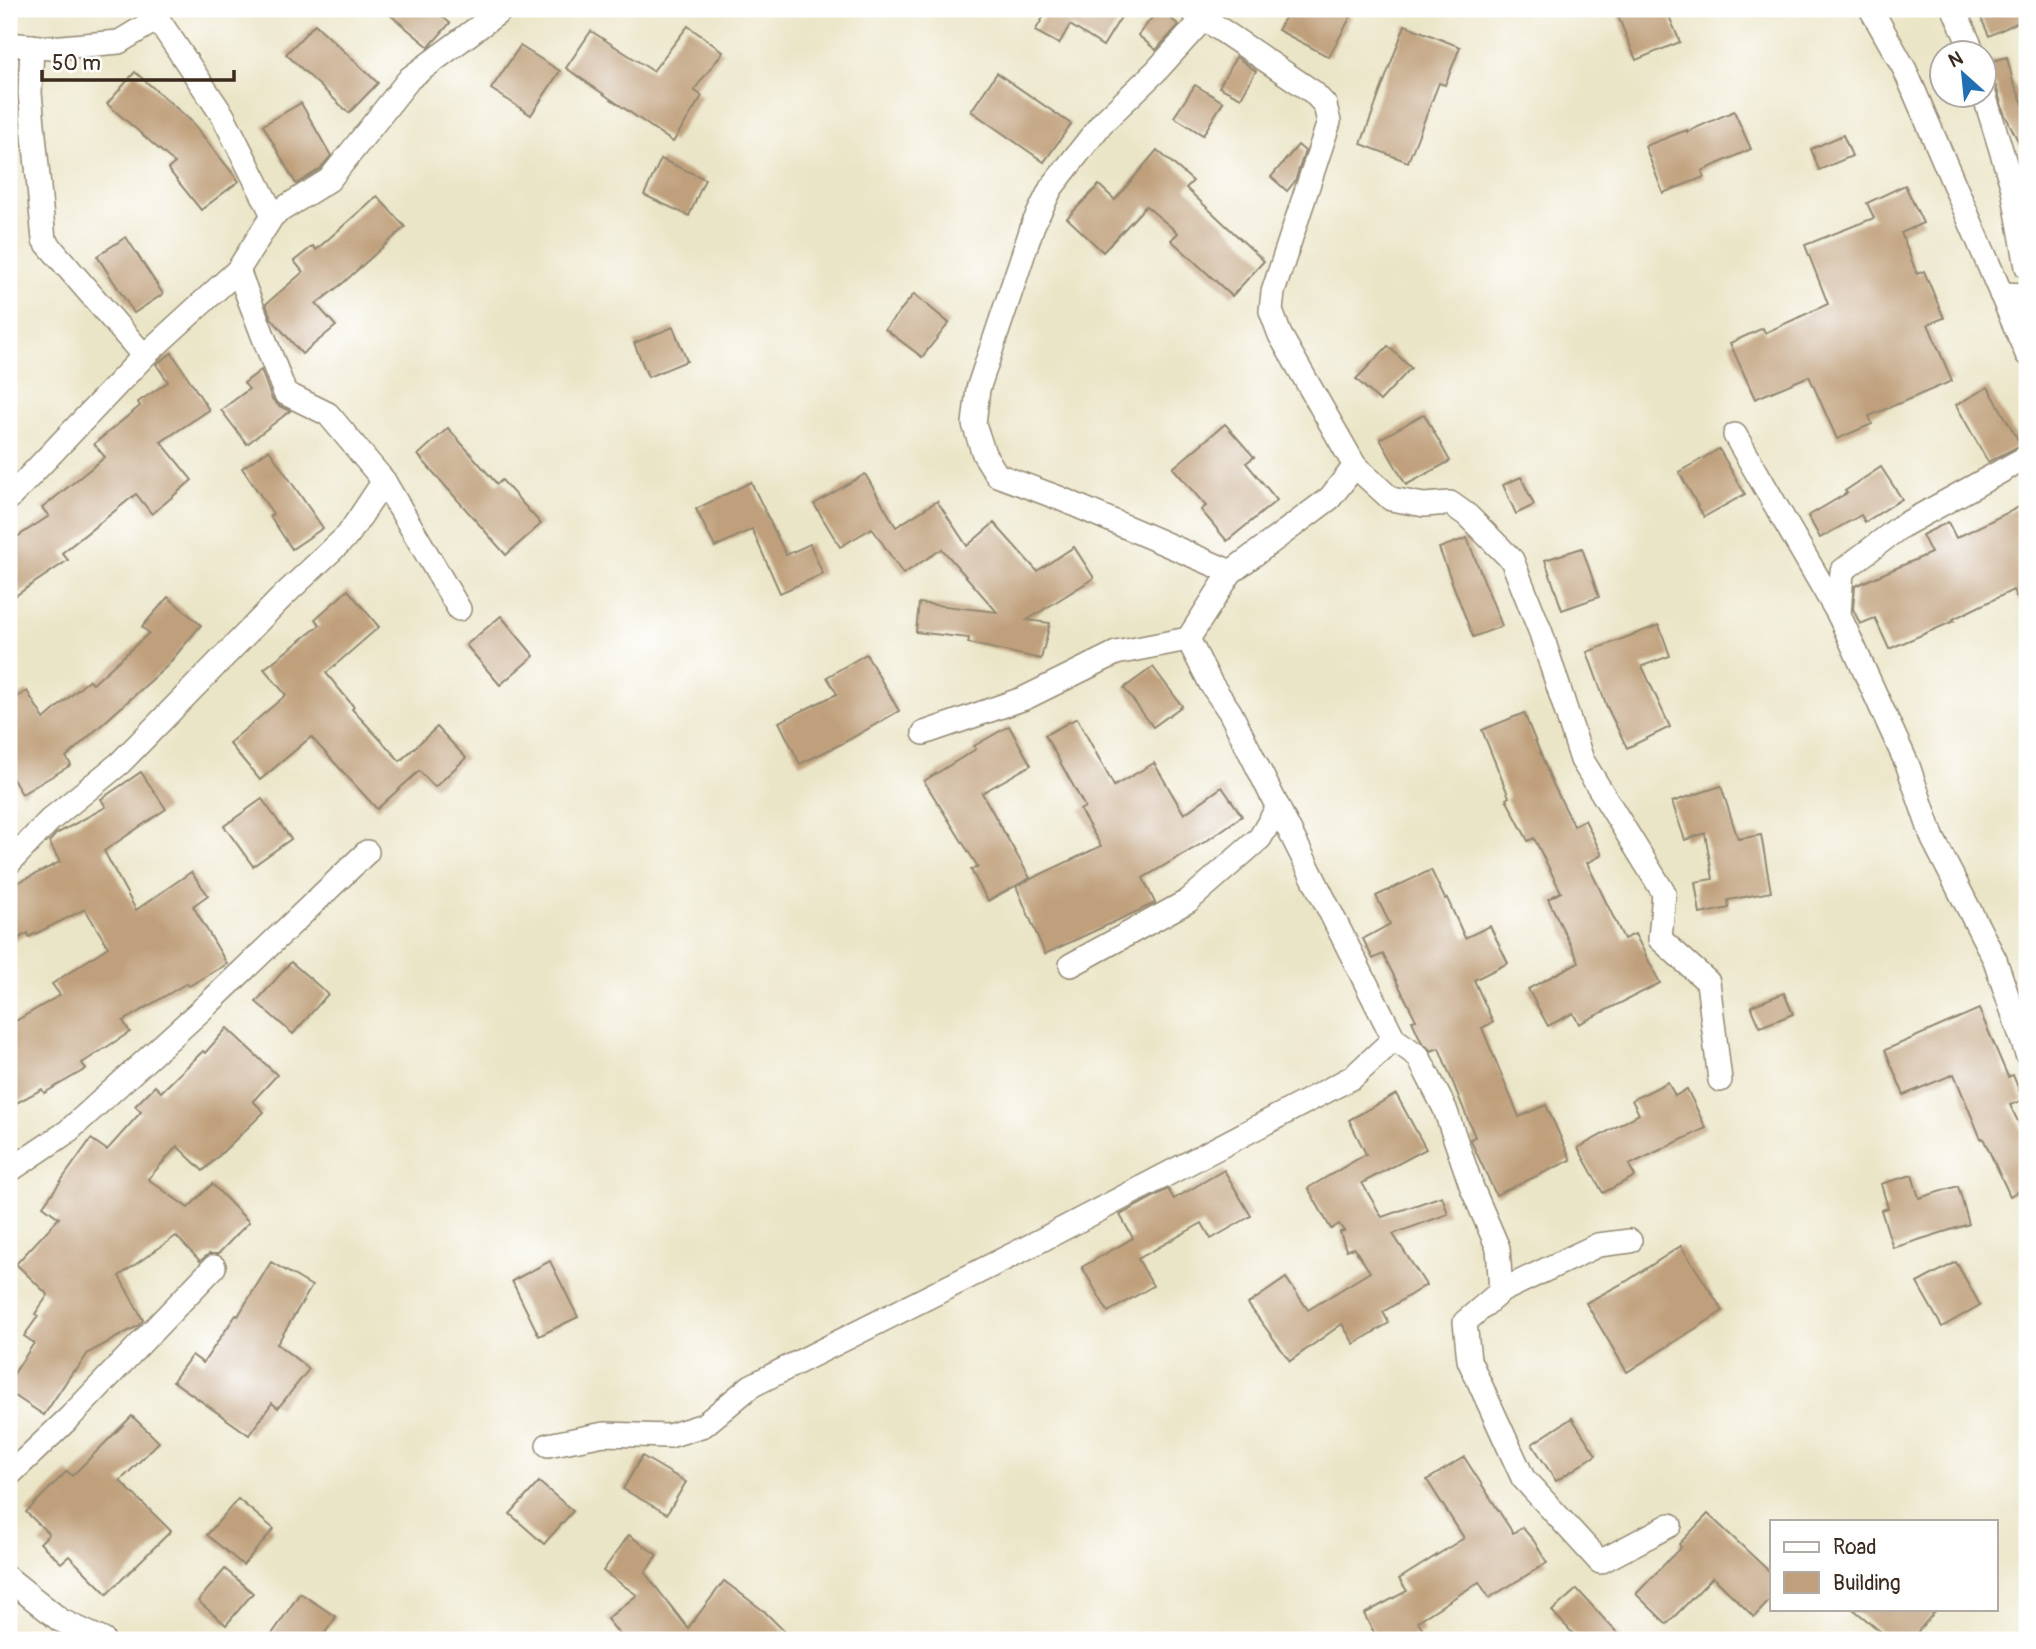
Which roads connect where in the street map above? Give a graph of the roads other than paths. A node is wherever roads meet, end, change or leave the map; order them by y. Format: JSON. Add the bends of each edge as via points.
{"nodes":[{"id":1,"x":503,"y":9,"type":"edge"},
{"id":2,"x":1871,"y":9,"type":"edge"},
{"id":3,"x":1954,"y":9,"type":"edge"},
{"id":4,"x":1200,"y":12,"type":"edge"},
{"id":5,"x":154,"y":14,"type":"edge"},
{"id":6,"x":1967,"y":38,"type":"edge"},
{"id":7,"x":9,"y":44,"type":"edge"},
{"id":8,"x":32,"y":46,"type":"junction"},
{"id":9,"x":1988,"y":108,"type":"edge"},
{"id":10,"x":273,"y":215,"type":"junction"},
{"id":11,"x":2027,"y":267,"type":"edge"},
{"id":12,"x":238,"y":270,"type":"junction"},
{"id":13,"x":2001,"y":294,"type":"junction"},
{"id":14,"x":2027,"y":295,"type":"edge"},
{"id":15,"x":2027,"y":354,"type":"edge"},
{"id":16,"x":144,"y":356,"type":"junction"},
{"id":17,"x":1735,"y":435,"type":"dead end"},
{"id":18,"x":2027,"y":457,"type":"edge"},
{"id":19,"x":1354,"y":466,"type":"junction"},
{"id":20,"x":384,"y":481,"type":"junction"},
{"id":21,"x":9,"y":498,"type":"edge"},
{"id":22,"x":1231,"y":572,"type":"junction"},
{"id":23,"x":459,"y":609,"type":"dead end"},
{"id":24,"x":1839,"y":615,"type":"junction"},
{"id":25,"x":1188,"y":639,"type":"junction"},
{"id":26,"x":924,"y":733,"type":"dead end"},
{"id":27,"x":1278,"y":807,"type":"junction"},
{"id":28,"x":1260,"y":838,"type":"junction"},
{"id":29,"x":1294,"y":840,"type":"junction"},
{"id":30,"x":367,"y":852,"type":"dead end"},
{"id":31,"x":9,"y":863,"type":"edge"},
{"id":32,"x":1071,"y":965,"type":"dead end"},
{"id":33,"x":1394,"y":1039,"type":"junction"},
{"id":34,"x":2027,"y":1054,"type":"edge"},
{"id":35,"x":1720,"y":1080,"type":"dead end"},
{"id":36,"x":9,"y":1171,"type":"edge"},
{"id":37,"x":1630,"y":1241,"type":"dead end"},
{"id":38,"x":214,"y":1266,"type":"dead end"},
{"id":39,"x":1501,"y":1291,"type":"junction"},
{"id":40,"x":548,"y":1445,"type":"dead end"},
{"id":41,"x":9,"y":1475,"type":"edge"},
{"id":42,"x":1670,"y":1525,"type":"dead end"},
{"id":43,"x":9,"y":1579,"type":"edge"},
{"id":44,"x":103,"y":1640,"type":"edge"}],
"edges":[{"from":1,"to":10,"type":"street","via":[[410,78],[328,180]]},
{"from":2,"to":13,"type":"street","via":[[1905,70]]},
{"from":3,"to":6,"type":"street"},
{"from":4,"to":19,"type":"street","via":[[1325,105],[1329,122],[1273,292],[1271,311]]},
{"from":4,"to":22,"type":"street","via":[[1156,71],[1102,124],[1051,188],[1033,225],[978,389],[974,424],[997,475]]},
{"from":5,"to":8,"type":"street","via":[[119,42]]},
{"from":5,"to":10,"type":"street","via":[[223,116]]},
{"from":7,"to":8,"type":"street"},
{"from":8,"to":16,"type":"street","via":[[30,93],[44,240]]},
{"from":9,"to":11,"type":"street","via":[[2012,189]]},
{"from":10,"to":12,"type":"street"},
{"from":12,"to":16,"type":"street"},
{"from":12,"to":20,"type":"street","via":[[285,393],[328,414]]},
{"from":13,"to":14,"type":"street"},
{"from":13,"to":15,"type":"street"},
{"from":16,"to":21,"type":"street"},
{"from":17,"to":24,"type":"street"},
{"from":18,"to":24,"type":"street","via":[[1900,527],[1842,571]]},
{"from":19,"to":22,"type":"street","via":[[1330,498]]},
{"from":19,"to":35,"type":"street","via":[[1391,499],[1424,505],[1450,503],[1512,561],[1582,760],[1664,893],[1660,939],[1708,982]]},
{"from":20,"to":23,"type":"street"},
{"from":20,"to":31,"type":"street","via":[[348,535],[120,763],[50,820]]},
{"from":22,"to":25,"type":"street"},
{"from":24,"to":34,"type":"street","via":[[1908,766],[1933,839],[1995,960]]},
{"from":25,"to":26,"type":"street","via":[[1116,653],[1025,698]]},
{"from":25,"to":27,"type":"street"},
{"from":27,"to":28,"type":"street"},
{"from":27,"to":29,"type":"street"},
{"from":28,"to":29,"type":"street"},
{"from":28,"to":32,"type":"street","via":[[1188,901]]},
{"from":29,"to":33,"type":"street"},
{"from":30,"to":36,"type":"street","via":[[67,1132]]},
{"from":33,"to":39,"type":"street","via":[[1418,1056],[1445,1110],[1497,1248]]},
{"from":33,"to":40,"type":"street","via":[[1353,1077],[751,1385],[704,1425],[669,1436],[604,1434]]},
{"from":37,"to":39,"type":"street","via":[[1598,1245]]},
{"from":38,"to":41,"type":"street"},
{"from":39,"to":42,"type":"street","via":[[1465,1322],[1469,1360],[1523,1478],[1600,1562]]},
{"from":43,"to":44,"type":"street","via":[[60,1620]]}]}
